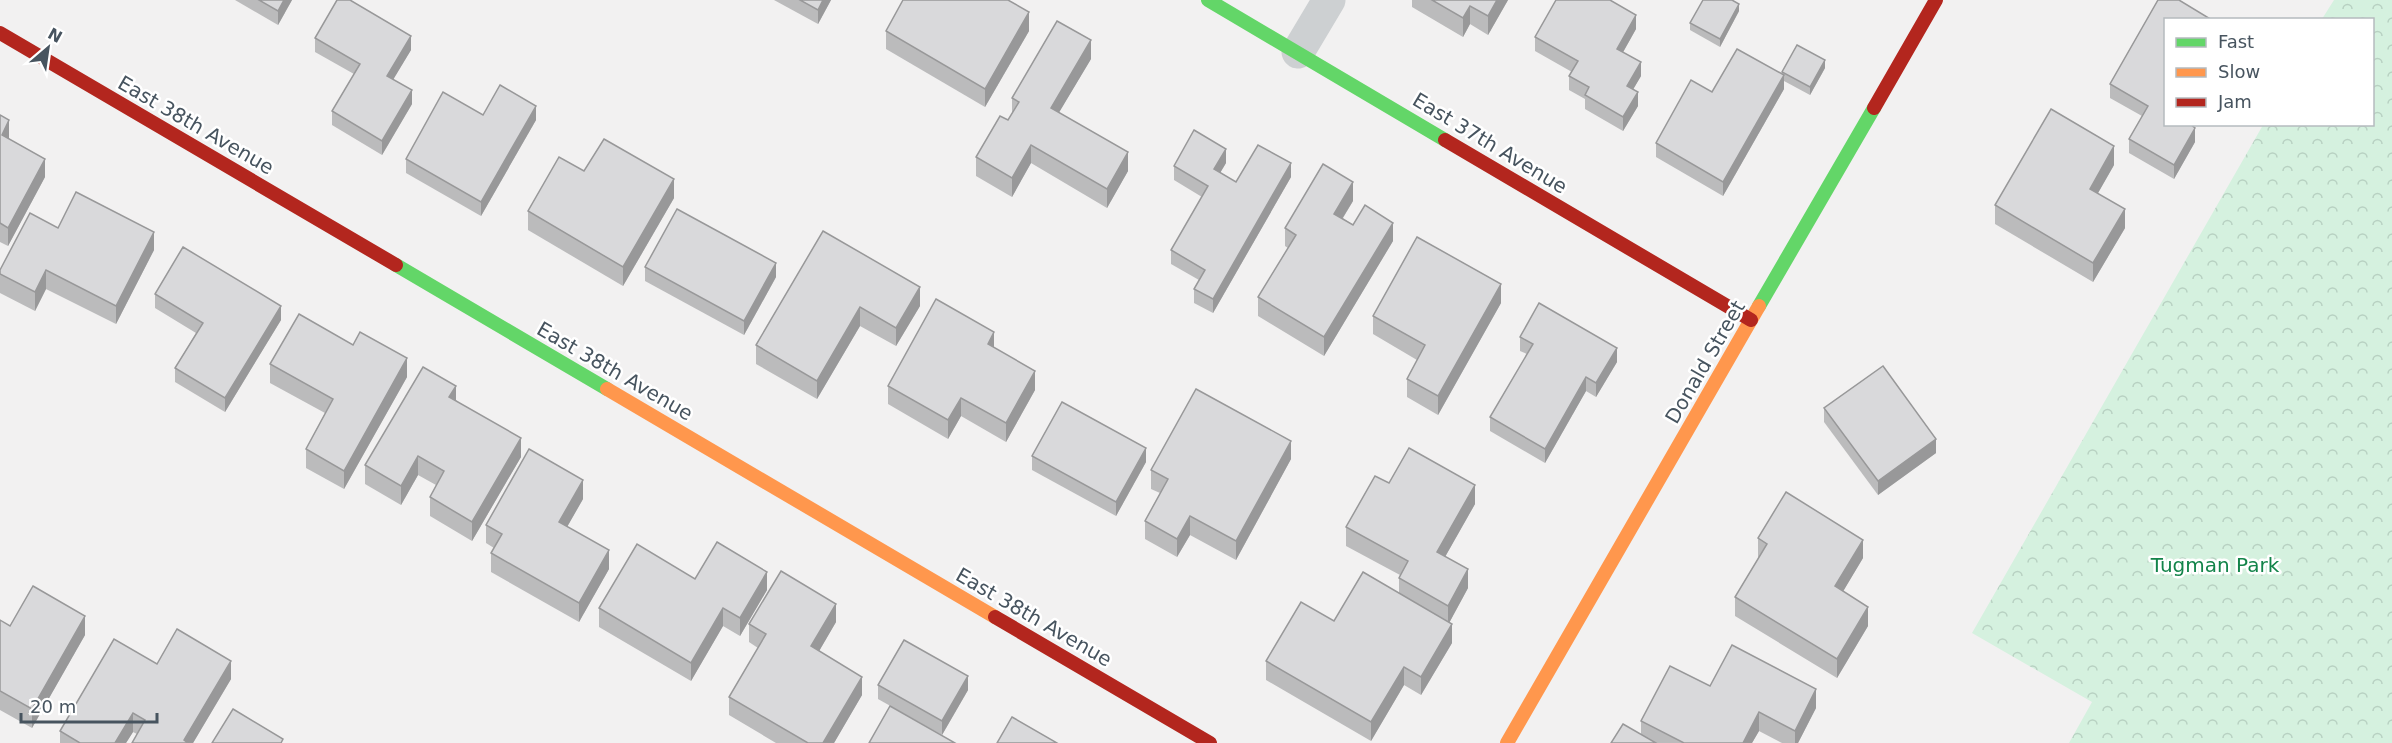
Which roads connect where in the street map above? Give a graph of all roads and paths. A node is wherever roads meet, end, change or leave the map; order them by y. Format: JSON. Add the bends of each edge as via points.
{"nodes":[{"id":1,"x":1208,"y":0,"type":"edge"},
{"id":2,"x":1329,"y":0,"type":"edge"},
{"id":3,"x":1936,"y":0,"type":"edge"},
{"id":4,"x":0,"y":33,"type":"edge"},
{"id":5,"x":1298,"y":52,"type":"junction"},
{"id":6,"x":1751,"y":320,"type":"junction"},
{"id":7,"x":1210,"y":743,"type":"edge"},
{"id":8,"x":1507,"y":743,"type":"edge"}],
"edges":[{"from":1,"to":5,"type":"street","name":"East 37th Avenue"},
{"from":2,"to":5,"type":"street"},
{"from":3,"to":6,"type":"street","name":"Donald Street"},
{"from":4,"to":7,"type":"street","name":"East 38th Avenue"},
{"from":5,"to":6,"type":"street","name":"East 37th Avenue"},
{"from":6,"to":8,"type":"street","name":"Donald Street"}]}
